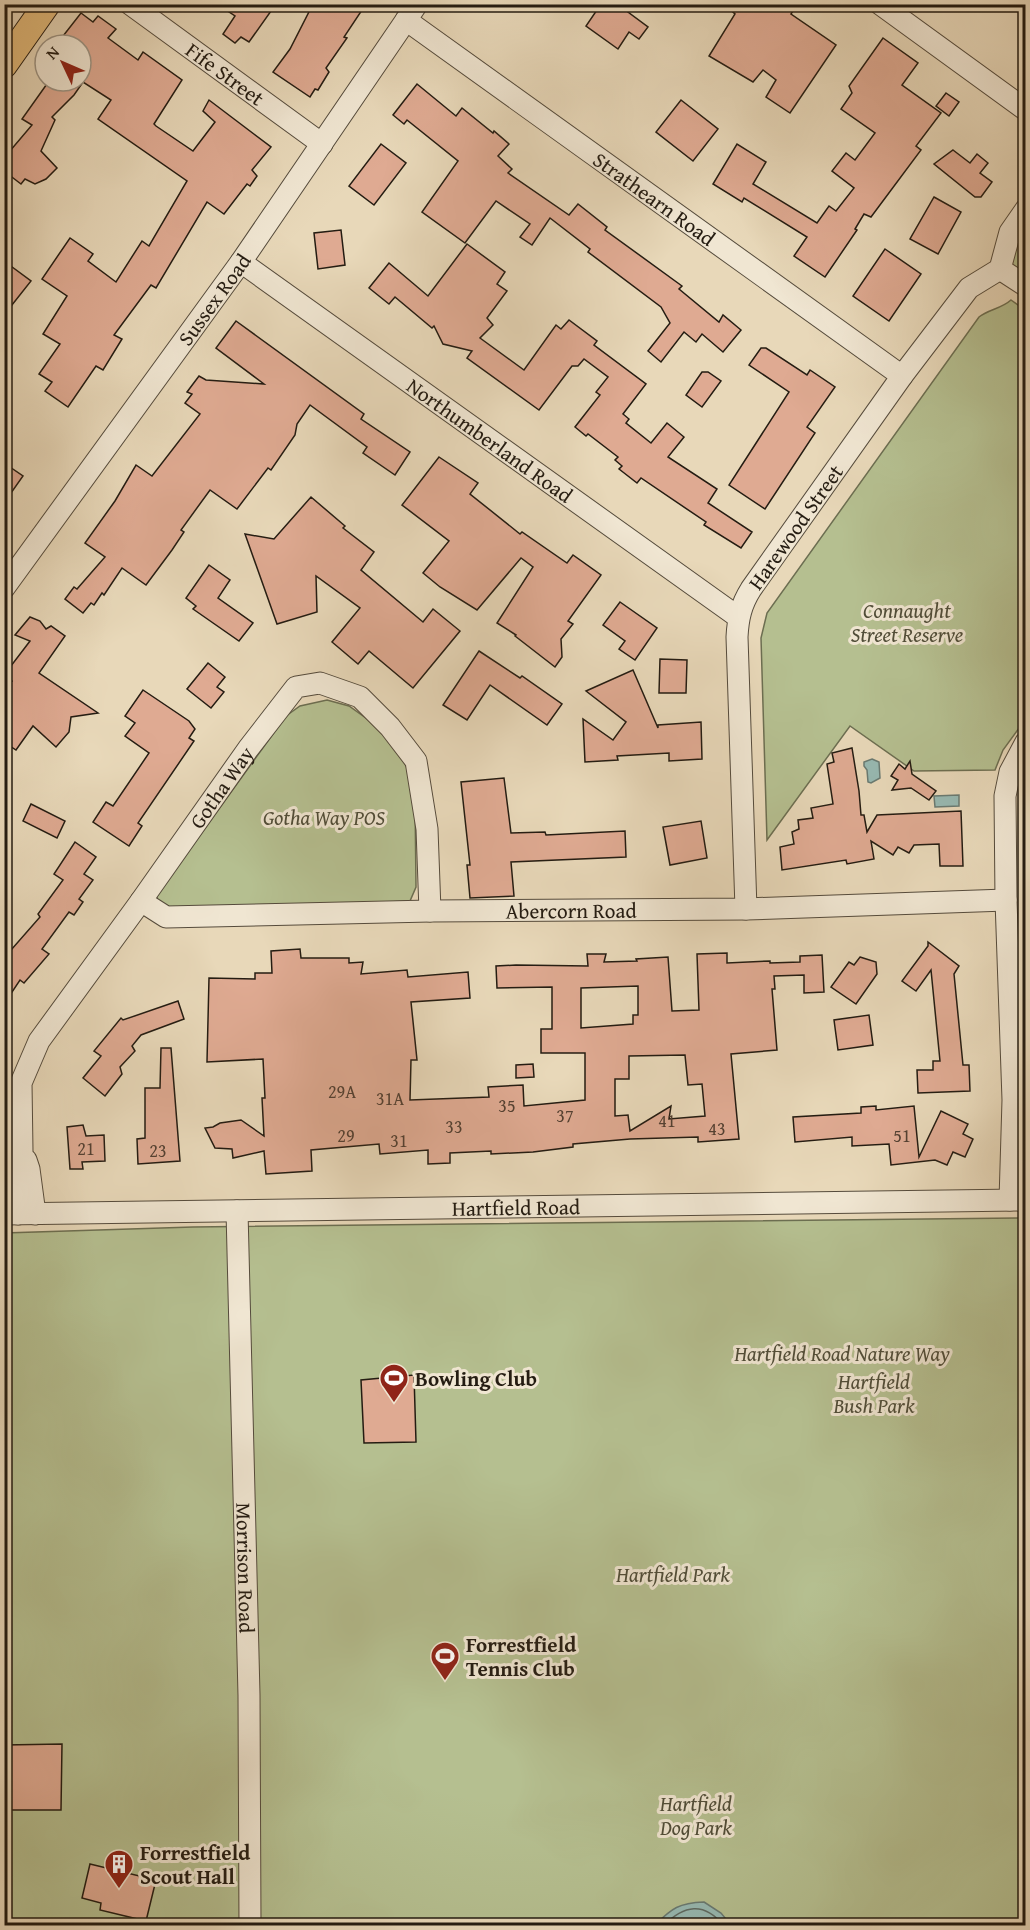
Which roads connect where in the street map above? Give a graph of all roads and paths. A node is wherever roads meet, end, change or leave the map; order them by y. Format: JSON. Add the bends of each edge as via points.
{"nodes":[{"id":1,"x":32,"y":4,"type":"edge"},
{"id":2,"x":47,"y":4,"type":"edge"},
{"id":3,"x":130,"y":4,"type":"edge"},
{"id":4,"x":880,"y":4,"type":"edge"},
{"id":5,"x":411,"y":12,"type":"edge"},
{"id":6,"x":4,"y":42,"type":"edge"},
{"id":7,"x":4,"y":64,"type":"edge"},
{"id":8,"x":1026,"y":110,"type":"edge"},
{"id":9,"x":322,"y":144,"type":"junction"},
{"id":10,"x":1026,"y":209,"type":"edge"},
{"id":11,"x":241,"y":262,"type":"junction"},
{"id":12,"x":1000,"y":269,"type":"junction"},
{"id":13,"x":1026,"y":286,"type":"edge"},
{"id":14,"x":902,"y":376,"type":"junction"},
{"id":15,"x":4,"y":588,"type":"edge"},
{"id":16,"x":738,"y":617,"type":"junction"},
{"id":17,"x":1026,"y":742,"type":"edge"},
{"id":18,"x":1006,"y":900,"type":"junction"},
{"id":19,"x":141,"y":901,"type":"junction"},
{"id":20,"x":746,"y":909,"type":"junction"},
{"id":21,"x":430,"y":911,"type":"junction"},
{"id":22,"x":1020,"y":1200,"type":"edge"},
{"id":23,"x":237,"y":1211,"type":"junction"},
{"id":24,"x":19,"y":1214,"type":"edge"},
{"id":25,"x":250,"y":1926,"type":"edge"}],
"edges":[{"from":1,"to":6,"type":"main road"},
{"from":2,"to":7,"type":"main road"},
{"from":3,"to":9,"type":"street","name":"Fife Street"},
{"from":4,"to":8,"type":"street"},
{"from":5,"to":9,"type":"street","name":"Sussex Road"},
{"from":5,"to":14,"type":"street","name":"Strathearn Road"},
{"from":9,"to":11,"type":"street","name":"Sussex Road"},
{"from":10,"to":12,"type":"street","via":[[1010,232]]},
{"from":11,"to":15,"type":"street","name":"Sussex Road"},
{"from":11,"to":16,"type":"street","name":"Northumberland Road"},
{"from":12,"to":13,"type":"street"},
{"from":12,"to":14,"type":"street","name":"Harewood Street","via":[[969,288]]},
{"from":14,"to":16,"type":"street","name":"Harewood Street","via":[[751,589]]},
{"from":16,"to":20,"type":"street","name":"Harewood Street"},
{"from":17,"to":18,"type":"street","via":[[1010,772],[1005,796]]},
{"from":18,"to":20,"type":"street","name":"Abercorn Road"},
{"from":18,"to":22,"type":"street","via":[[1013,1100],[1010,1150]]},
{"from":19,"to":21,"type":"street","name":"Abercorn Road","via":[[166,917]]},
{"from":19,"to":21,"type":"street","name":"Gotha Way","via":[[296,687],[320,683],[360,697],[416,761],[427,830]]},
{"from":19,"to":24,"type":"street","name":"Gotha Way","via":[[39,1041],[21,1083],[22,1151],[16,1175]]},
{"from":20,"to":21,"type":"street","name":"Abercorn Road"},
{"from":22,"to":23,"type":"street","name":"Hartfield Road"},
{"from":23,"to":24,"type":"street","name":"Hartfield Road"},
{"from":23,"to":25,"type":"street","name":"Morrison Road","via":[[249,1695]]}]}
